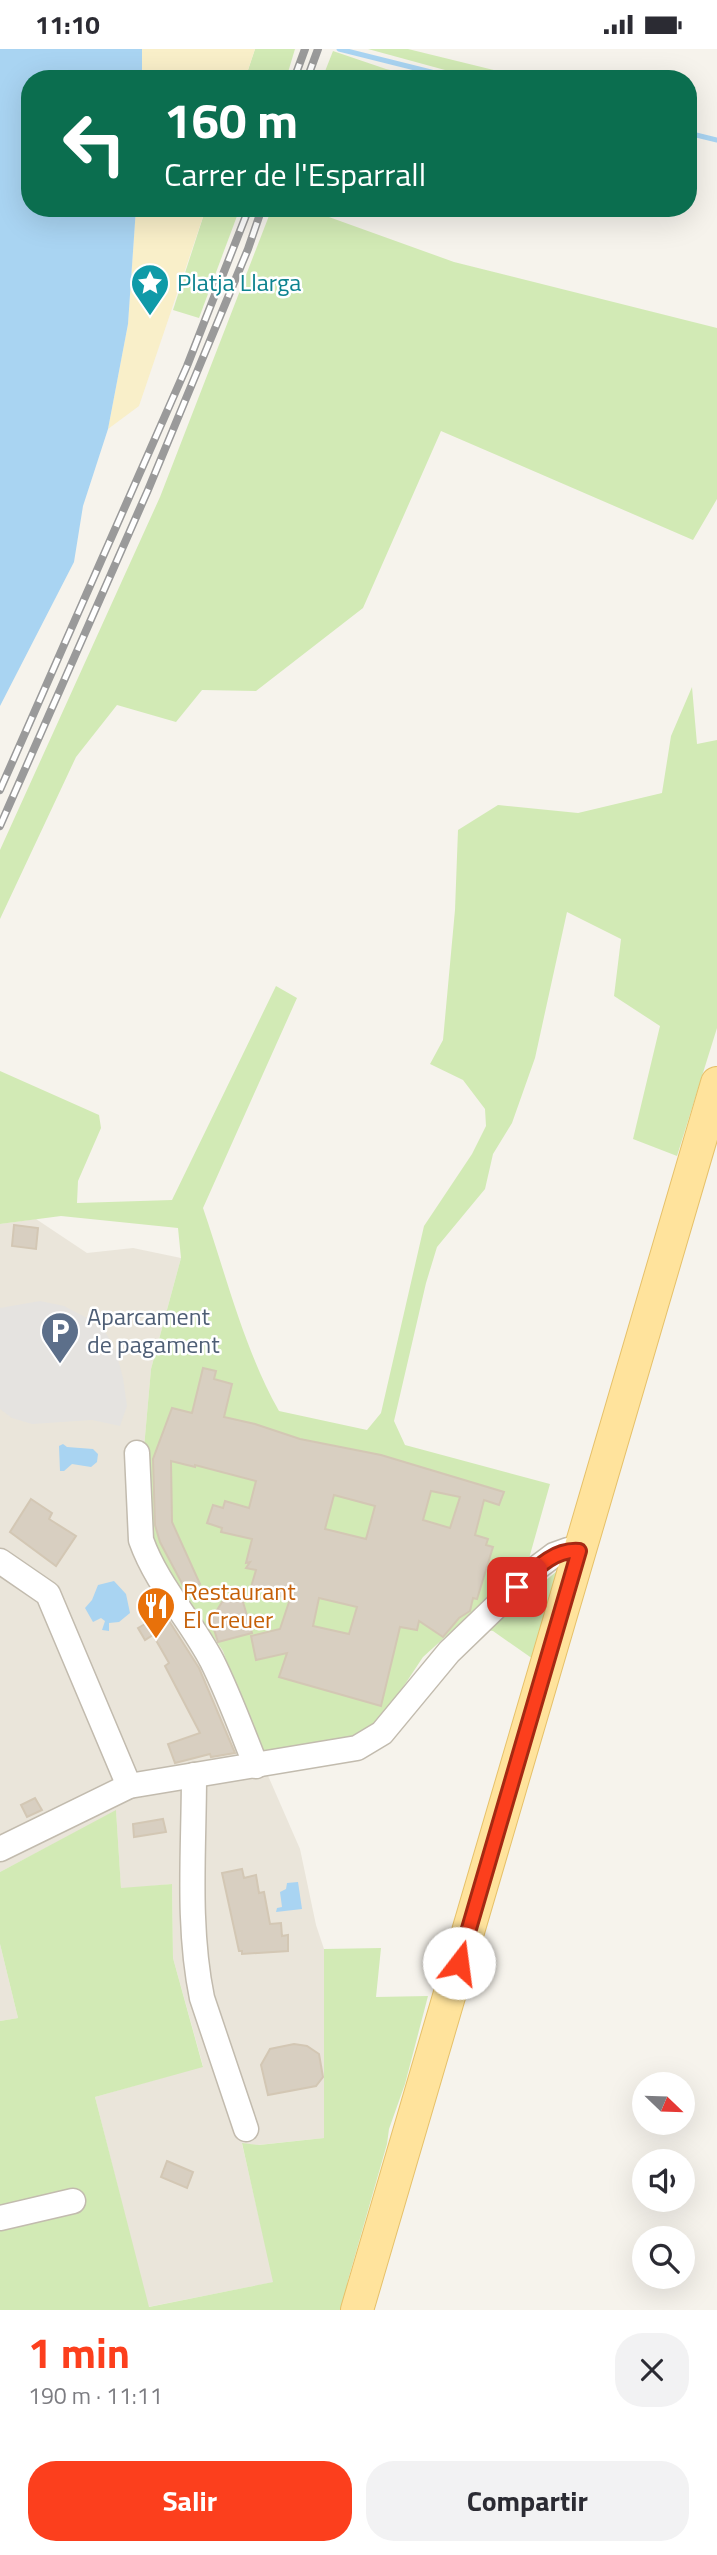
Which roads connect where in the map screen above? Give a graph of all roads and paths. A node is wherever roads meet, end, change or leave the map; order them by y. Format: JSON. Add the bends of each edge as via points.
{"nodes":[{"id":1,"x":717,"y":1083,"type":"edge"},
{"id":2,"x":137,"y":1453,"type":"dead end"},
{"id":3,"x":579,"y":1551,"type":"junction"},
{"id":4,"x":0,"y":1561,"type":"edge"},
{"id":5,"x":256,"y":1766,"type":"junction"},
{"id":6,"x":194,"y":1775,"type":"junction"},
{"id":7,"x":129,"y":1786,"type":"junction"},
{"id":8,"x":0,"y":1849,"type":"edge"},
{"id":9,"x":246,"y":2129,"type":"dead end"},
{"id":10,"x":73,"y":2201,"type":"dead end"},
{"id":11,"x":0,"y":2218,"type":"edge"},
{"id":12,"x":357,"y":2310,"type":"edge"}],
"edges":[{"from":1,"to":3,"type":"main road"},
{"from":2,"to":5,"type":"street","via":[[141,1540],[159,1580],[211,1660]]},
{"from":3,"to":5,"type":"street","via":[[554,1555],[534,1570],[449,1652],[371,1741],[335,1754]]},
{"from":3,"to":12,"type":"main road"},
{"from":4,"to":7,"type":"street","via":[[48,1594]]},
{"from":5,"to":6,"type":"street"},
{"from":6,"to":7,"type":"street"},
{"from":6,"to":9,"type":"street","via":[[193,1933],[198,1976]]},
{"from":7,"to":8,"type":"street"},
{"from":10,"to":11,"type":"street"}]}
